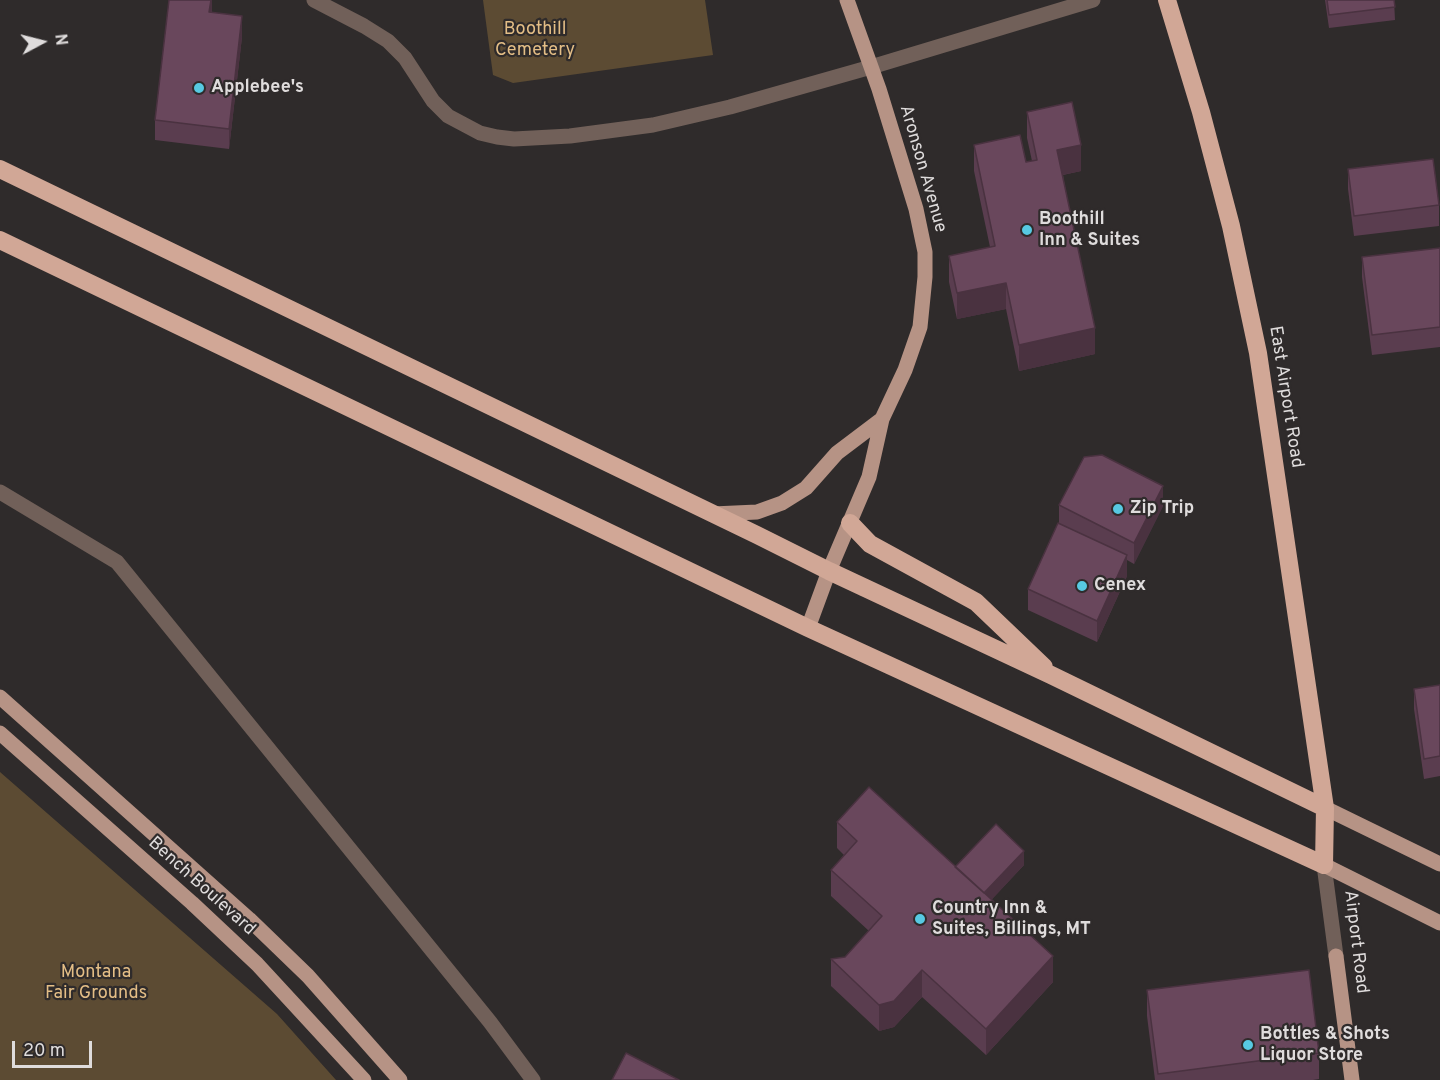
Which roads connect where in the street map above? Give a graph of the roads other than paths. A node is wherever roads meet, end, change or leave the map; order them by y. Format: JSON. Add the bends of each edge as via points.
{"nodes":[{"id":1,"x":314,"y":0,"type":"edge"},
{"id":2,"x":847,"y":0,"type":"edge"},
{"id":3,"x":1094,"y":0,"type":"edge"},
{"id":4,"x":1167,"y":0,"type":"edge"},
{"id":5,"x":871,"y":67,"type":"junction"},
{"id":6,"x":0,"y":169,"type":"edge"},
{"id":7,"x":0,"y":240,"type":"edge"},
{"id":8,"x":882,"y":419,"type":"junction"},
{"id":9,"x":0,"y":492,"type":"edge"},
{"id":10,"x":713,"y":514,"type":"junction"},
{"id":11,"x":850,"y":523,"type":"junction"},
{"id":12,"x":829,"y":571,"type":"junction"},
{"id":13,"x":808,"y":628,"type":"junction"},
{"id":14,"x":1051,"y":675,"type":"junction"},
{"id":15,"x":0,"y":697,"type":"edge"},
{"id":16,"x":0,"y":733,"type":"edge"},
{"id":17,"x":1325,"y":808,"type":"junction"},
{"id":18,"x":1324,"y":864,"type":"junction"},
{"id":19,"x":1440,"y":864,"type":"edge"},
{"id":20,"x":1440,"y":923,"type":"edge"},
{"id":21,"x":1336,"y":956,"type":"joint"},
{"id":22,"x":364,"y":1080,"type":"edge"},
{"id":23,"x":400,"y":1080,"type":"edge"},
{"id":24,"x":533,"y":1080,"type":"edge"},
{"id":25,"x":1352,"y":1080,"type":"edge"}],
"edges":[{"from":1,"to":5,"type":"street","via":[[388,41],[405,58],[432,101],[448,116],[497,138],[560,137],[653,124]]},
{"from":2,"to":5,"type":"main road","name":"Aronson Avenue"},
{"from":3,"to":5,"type":"street"},
{"from":4,"to":17,"type":"highway","name":"East Airport Road","via":[[1231,226],[1258,353]]},
{"from":5,"to":8,"type":"main road","name":"Aronson Avenue","via":[[916,209],[925,252],[920,327]]},
{"from":6,"to":10,"type":"highway"},
{"from":7,"to":13,"type":"highway"},
{"from":8,"to":10,"type":"main road","name":"Aronson Avenue","via":[[837,453],[806,488],[782,503],[757,512]]},
{"from":8,"to":11,"type":"main road","name":"Aronson Avenue","via":[[869,477]]},
{"from":9,"to":24,"type":"street","via":[[117,562]]},
{"from":10,"to":12,"type":"highway"},
{"from":11,"to":12,"type":"main road","name":"Aronson Avenue"},
{"from":11,"to":14,"type":"highway","via":[[870,544],[976,602]]},
{"from":12,"to":13,"type":"main road","name":"Aronson Avenue"},
{"from":12,"to":14,"type":"highway"},
{"from":13,"to":18,"type":"highway"},
{"from":14,"to":17,"type":"highway"},
{"from":15,"to":23,"type":"main road","via":[[266,935],[308,976]]},
{"from":16,"to":22,"type":"main road","name":"Bench Boulevard","via":[[257,964]]},
{"from":17,"to":18,"type":"highway","name":"Airport Road"},
{"from":17,"to":19,"type":"main road"},
{"from":18,"to":20,"type":"main road"},
{"from":18,"to":21,"type":"street","name":"Airport Road"},
{"from":21,"to":25,"type":"main road","name":"Airport Road"}]}
